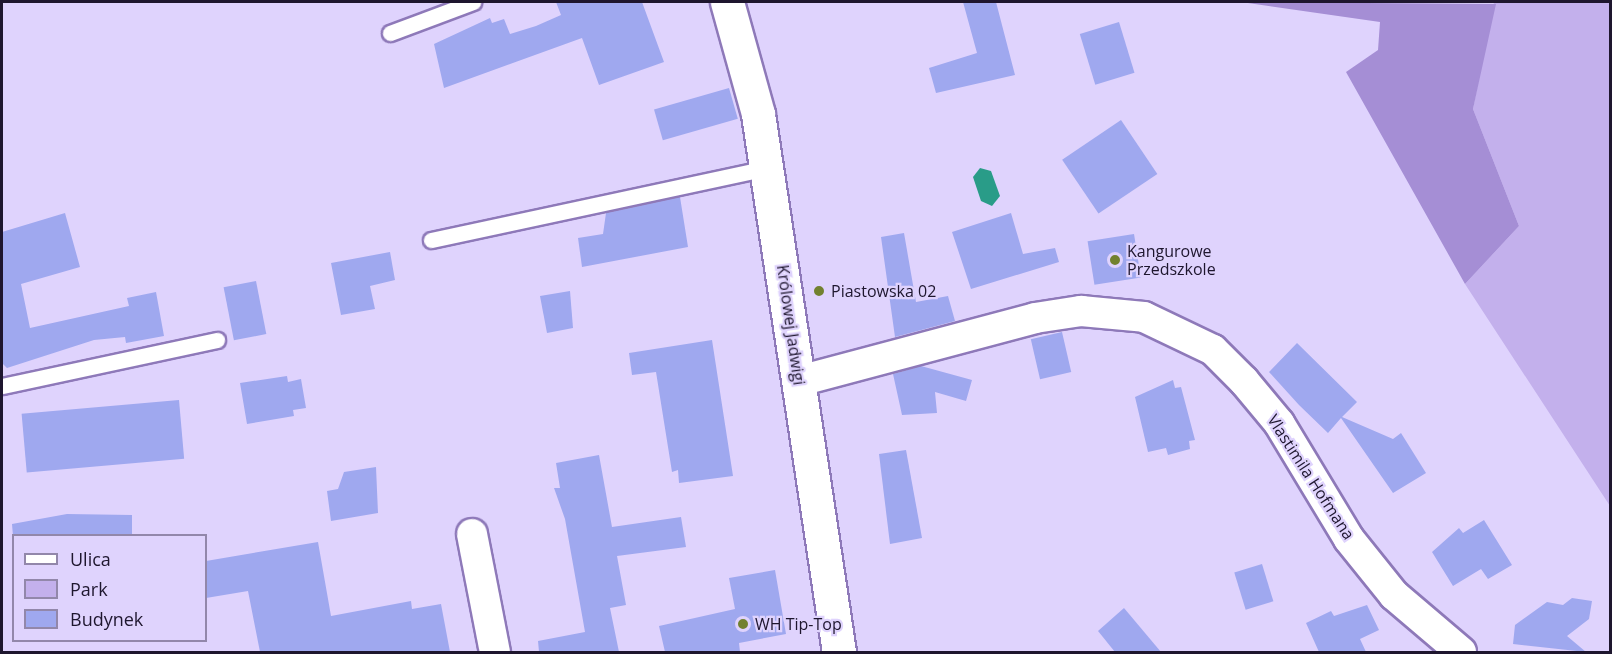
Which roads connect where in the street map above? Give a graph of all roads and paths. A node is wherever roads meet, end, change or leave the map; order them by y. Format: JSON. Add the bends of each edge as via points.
{"nodes":[{"id":1,"x":473,"y":2,"type":"edge"},
{"id":2,"x":727,"y":2,"type":"edge"},
{"id":3,"x":390,"y":33,"type":"dead end"},
{"id":4,"x":767,"y":168,"type":"junction"},
{"id":5,"x":431,"y":240,"type":"dead end"},
{"id":6,"x":217,"y":340,"type":"dead end"},
{"id":7,"x":799,"y":381,"type":"junction"},
{"id":8,"x":2,"y":386,"type":"edge"},
{"id":9,"x":472,"y":534,"type":"dead end"},
{"id":10,"x":495,"y":652,"type":"edge"},
{"id":11,"x":839,"y":652,"type":"edge"},
{"id":12,"x":1461,"y":652,"type":"edge"}],
"edges":[{"from":1,"to":3,"type":"lane"},
{"from":2,"to":4,"type":"street","name":"Królowej Jadwigi"},
{"from":4,"to":5,"type":"lane"},
{"from":4,"to":7,"type":"street","name":"Królowej Jadwigi"},
{"from":6,"to":8,"type":"lane"},
{"from":7,"to":11,"type":"street","name":"Królowej Jadwigi"},
{"from":7,"to":12,"type":"street","name":"Vlastimila Hofmana","via":[[1035,318],[1081,310],[1144,317],[1213,350],[1244,381],[1279,423],[1357,548],[1394,594]]},
{"from":9,"to":10,"type":"street"}]}
